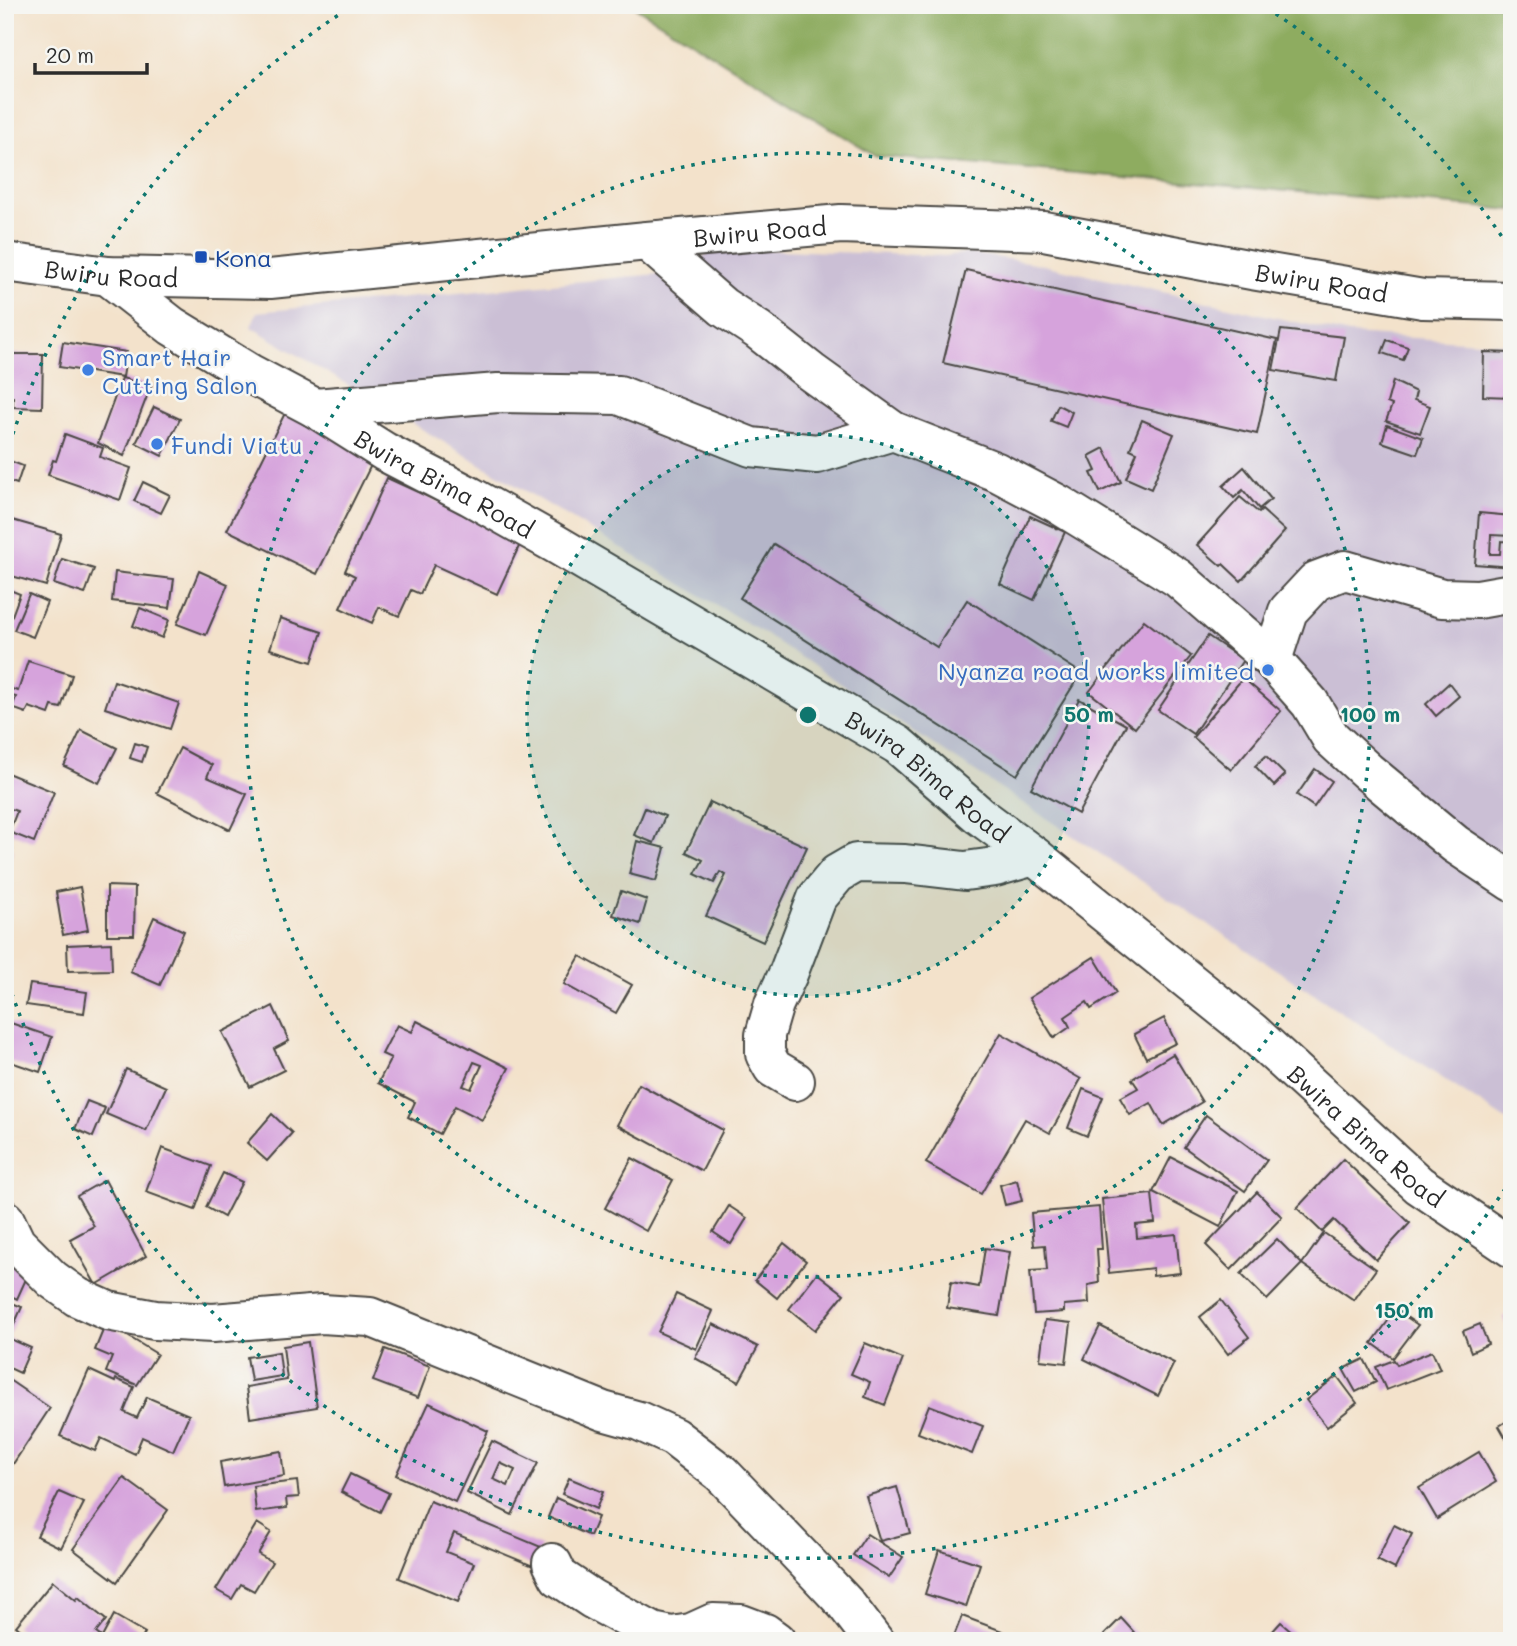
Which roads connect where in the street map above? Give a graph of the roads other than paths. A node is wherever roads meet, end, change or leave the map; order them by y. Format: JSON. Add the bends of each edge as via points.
{"nodes":[{"id":1,"x":647,"y":241,"type":"junction"},
{"id":2,"x":5,"y":262,"type":"edge"},
{"id":3,"x":108,"y":276,"type":"junction"},
{"id":4,"x":1512,"y":301,"type":"edge"},
{"id":5,"x":315,"y":408,"type":"junction"},
{"id":6,"x":893,"y":431,"type":"junction"},
{"id":7,"x":1512,"y":593,"type":"edge"},
{"id":8,"x":1272,"y":660,"type":"junction"},
{"id":9,"x":1034,"y":856,"type":"junction"},
{"id":10,"x":1512,"y":882,"type":"edge"},
{"id":11,"x":795,"y":1081,"type":"dead end"},
{"id":12,"x":5,"y":1220,"type":"edge"},
{"id":13,"x":1512,"y":1248,"type":"edge"},
{"id":14,"x":552,"y":1563,"type":"dead end"},
{"id":15,"x":776,"y":1641,"type":"edge"},
{"id":16,"x":874,"y":1641,"type":"edge"}],
"edges":[{"from":1,"to":3,"type":"street","name":"Bwiru Road","via":[[270,279]]},
{"from":1,"to":4,"type":"street","name":"Bwiru Road","via":[[841,224],[1044,231],[1423,299]]},
{"from":1,"to":6,"type":"street","via":[[723,307]]},
{"from":2,"to":3,"type":"street","name":"Bwiru Road"},
{"from":3,"to":5,"type":"street","name":"Bwira Bima Road","via":[[172,326]]},
{"from":5,"to":6,"type":"street","via":[[498,393],[619,395],[751,447],[817,454]]},
{"from":5,"to":9,"type":"street","name":"Bwira Bima Road","via":[[898,745]]},
{"from":6,"to":8,"type":"street","via":[[997,472],[1058,504],[1178,578]]},
{"from":7,"to":8,"type":"street","via":[[1478,599],[1442,598],[1345,569],[1316,582],[1288,611]]},
{"from":8,"to":10,"type":"street","via":[[1310,703],[1331,738],[1455,844]]},
{"from":9,"to":11,"type":"street","via":[[965,871],[856,863],[837,874],[817,898],[765,1035],[765,1054],[773,1068]]},
{"from":9,"to":13,"type":"street","name":"Bwira Bima Road","via":[[1251,1031],[1419,1185]]},
{"from":12,"to":16,"type":"street","via":[[16,1243],[52,1279],[108,1311],[155,1320],[213,1323],[322,1314],[370,1317],[674,1437],[739,1491],[845,1603]]},
{"from":14,"to":15,"type":"street","via":[[559,1577],[653,1632],[672,1636],[713,1623],[741,1624]]}]}
